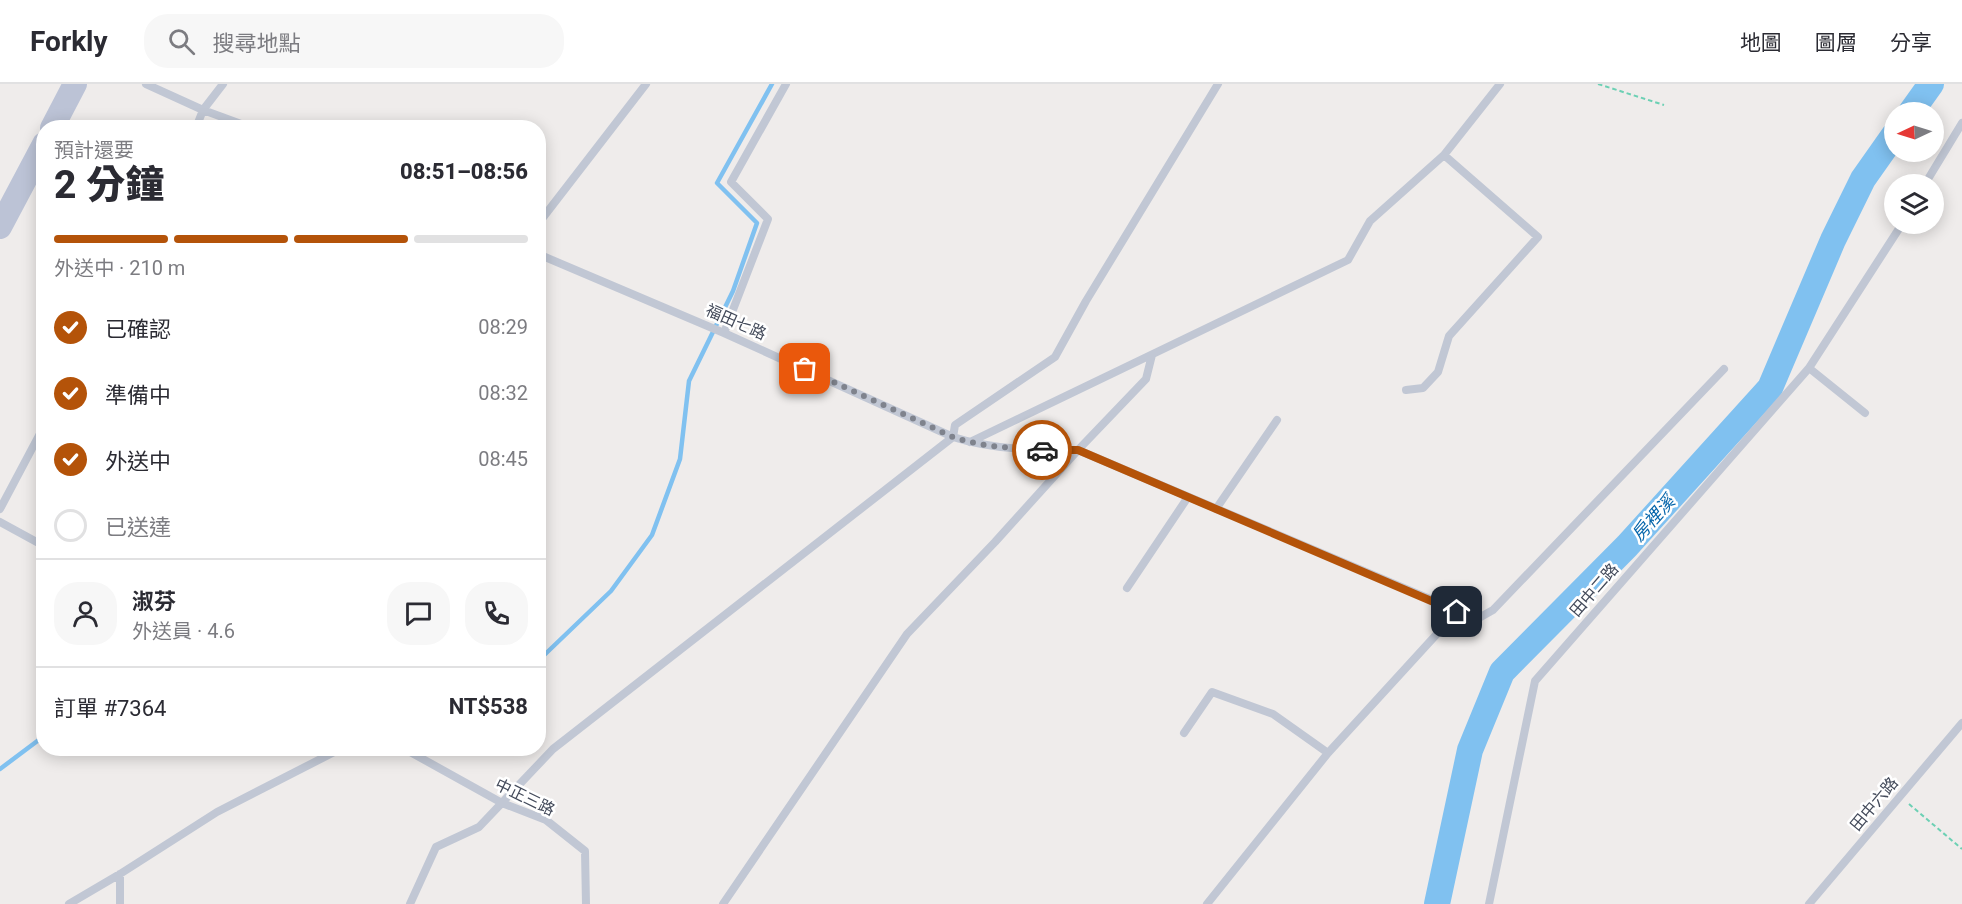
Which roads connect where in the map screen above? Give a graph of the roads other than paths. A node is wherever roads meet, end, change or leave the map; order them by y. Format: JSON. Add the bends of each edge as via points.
{"nodes":[{"id":1,"x":75,"y":84,"type":"edge"},
{"id":2,"x":146,"y":84,"type":"edge"},
{"id":3,"x":223,"y":84,"type":"edge"},
{"id":4,"x":646,"y":84,"type":"edge"},
{"id":5,"x":786,"y":84,"type":"edge"},
{"id":6,"x":1218,"y":84,"type":"edge"},
{"id":7,"x":1500,"y":84,"type":"edge"},
{"id":8,"x":203,"y":110,"type":"junction"},
{"id":9,"x":56,"y":120,"type":"edge"},
{"id":10,"x":199,"y":120,"type":"edge"},
{"id":11,"x":230,"y":120,"type":"edge"},
{"id":12,"x":1962,"y":123,"type":"edge"},
{"id":13,"x":1444,"y":155,"type":"junction"},
{"id":14,"x":36,"y":159,"type":"edge"},
{"id":15,"x":1931,"y":174,"type":"edge"},
{"id":16,"x":546,"y":214,"type":"edge"},
{"id":17,"x":0,"y":227,"type":"edge"},
{"id":18,"x":1896,"y":234,"type":"edge"},
{"id":19,"x":546,"y":257,"type":"edge"},
{"id":20,"x":724,"y":333,"type":"junction"},
{"id":21,"x":1152,"y":355,"type":"junction"},
{"id":22,"x":1809,"y":368,"type":"junction"},
{"id":23,"x":1724,"y":369,"type":"dead end"},
{"id":24,"x":1406,"y":390,"type":"dead end"},
{"id":25,"x":1865,"y":413,"type":"dead end"},
{"id":26,"x":1277,"y":420,"type":"dead end"},
{"id":27,"x":953,"y":437,"type":"junction"},
{"id":28,"x":36,"y":441,"type":"edge"},
{"id":29,"x":970,"y":442,"type":"junction"},
{"id":30,"x":1078,"y":450,"type":"junction"},
{"id":31,"x":1188,"y":497,"type":"junction"},
{"id":32,"x":0,"y":509,"type":"edge"},
{"id":33,"x":1216,"y":509,"type":"junction"},
{"id":34,"x":0,"y":522,"type":"edge"},
{"id":35,"x":36,"y":542,"type":"edge"},
{"id":36,"x":1127,"y":588,"type":"dead end"},
{"id":37,"x":1457,"y":612,"type":"junction"},
{"id":38,"x":1962,"y":723,"type":"edge"},
{"id":39,"x":1185,"y":733,"type":"dead end"},
{"id":40,"x":1328,"y":753,"type":"junction"},
{"id":41,"x":326,"y":756,"type":"edge"},
{"id":42,"x":417,"y":756,"type":"edge"},
{"id":43,"x":502,"y":803,"type":"junction"},
{"id":44,"x":120,"y":874,"type":"junction"},
{"id":45,"x":69,"y":904,"type":"edge"},
{"id":46,"x":120,"y":904,"type":"edge"},
{"id":47,"x":410,"y":904,"type":"edge"},
{"id":48,"x":586,"y":904,"type":"edge"},
{"id":49,"x":723,"y":904,"type":"edge"},
{"id":50,"x":1206,"y":904,"type":"edge"},
{"id":51,"x":1489,"y":904,"type":"edge"},
{"id":52,"x":1809,"y":904,"type":"edge"}],
"edges":[{"from":1,"to":9,"type":"main road"},
{"from":2,"to":8,"type":"lane"},
{"from":3,"to":8,"type":"lane"},
{"from":4,"to":16,"type":"lane"},
{"from":5,"to":20,"type":"lane","via":[[731,182],[768,219]]},
{"from":6,"to":27,"type":"lane","via":[[1055,357],[955,425]]},
{"from":7,"to":13,"type":"lane"},
{"from":8,"to":10,"type":"lane"},
{"from":8,"to":11,"type":"lane"},
{"from":12,"to":15,"type":"lane"},
{"from":13,"to":21,"type":"lane","via":[[1370,221],[1348,260]]},
{"from":13,"to":24,"type":"lane","via":[[1538,237],[1449,336],[1438,372],[1424,388]]},
{"from":14,"to":17,"type":"main road"},
{"from":18,"to":22,"type":"lane","name":"田中二路"},
{"from":19,"to":20,"type":"lane","name":"福田七路"},
{"from":20,"to":27,"type":"lane","name":"福田七路"},
{"from":21,"to":29,"type":"lane"},
{"from":21,"to":30,"type":"lane","via":[[1146,379]]},
{"from":22,"to":25,"type":"lane"},
{"from":22,"to":51,"type":"lane","name":"田中二路","via":[[1534,681]]},
{"from":23,"to":37,"type":"lane","via":[[1493,610],[1477,619]]},
{"from":26,"to":33,"type":"lane"},
{"from":27,"to":29,"type":"lane","name":"福田七路"},
{"from":27,"to":43,"type":"lane","via":[[554,749]]},
{"from":28,"to":32,"type":"lane"},
{"from":29,"to":30,"type":"lane","name":"福田七路","via":[[993,447]]},
{"from":30,"to":31,"type":"lane"},
{"from":30,"to":49,"type":"lane","via":[[907,634]]},
{"from":31,"to":33,"type":"lane"},
{"from":31,"to":36,"type":"lane"},
{"from":33,"to":37,"type":"lane"},
{"from":34,"to":35,"type":"lane"},
{"from":37,"to":40,"type":"lane"},
{"from":38,"to":52,"type":"lane","name":"田中六路"},
{"from":39,"to":40,"type":"lane","via":[[1212,692],[1273,714]]},
{"from":40,"to":50,"type":"lane"},
{"from":41,"to":44,"type":"lane","via":[[217,812]]},
{"from":42,"to":43,"type":"lane","name":"中正三路"},
{"from":43,"to":47,"type":"lane","via":[[479,827],[436,847]]},
{"from":43,"to":48,"type":"lane","name":"中正三路","via":[[546,820],[585,851]]},
{"from":44,"to":45,"type":"lane"},
{"from":44,"to":46,"type":"lane"}]}
